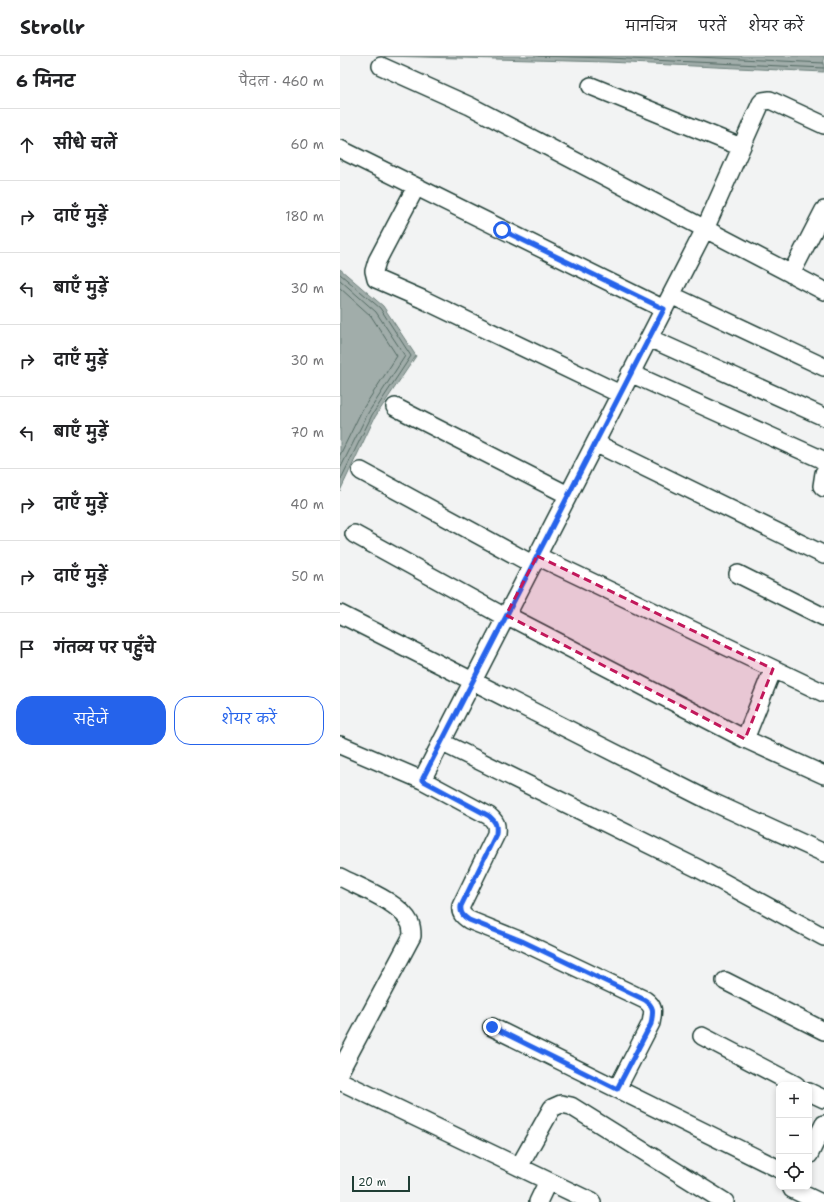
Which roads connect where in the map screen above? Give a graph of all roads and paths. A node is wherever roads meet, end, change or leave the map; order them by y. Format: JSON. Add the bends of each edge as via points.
{"nodes":[{"id":1,"x":381,"y":66,"type":"dead end"},
{"id":2,"x":592,"y":86,"type":"dead end"},
{"id":3,"x":824,"y":125,"type":"edge"},
{"id":4,"x":741,"y":147,"type":"junction"},
{"id":5,"x":340,"y":150,"type":"edge"},
{"id":6,"x":416,"y":187,"type":"junction"},
{"id":7,"x":824,"y":210,"type":"edge"},
{"id":8,"x":705,"y":229,"type":"junction"},
{"id":9,"x":792,"y":274,"type":"junction"},
{"id":10,"x":824,"y":291,"type":"edge"},
{"id":11,"x":667,"y":302,"type":"junction"},
{"id":12,"x":648,"y":338,"type":"junction"},
{"id":13,"x":824,"y":367,"type":"edge"},
{"id":14,"x":630,"y":373,"type":"junction"},
{"id":15,"x":620,"y":394,"type":"junction"},
{"id":16,"x":395,"y":407,"type":"dead end"},
{"id":17,"x":824,"y":417,"type":"edge"},
{"id":18,"x":595,"y":443,"type":"junction"},
{"id":19,"x":824,"y":462,"type":"edge"},
{"id":20,"x":361,"y":472,"type":"dead end"},
{"id":21,"x":824,"y":473,"type":"edge"},
{"id":22,"x":824,"y":488,"type":"edge"},
{"id":23,"x":568,"y":495,"type":"junction"},
{"id":24,"x":354,"y":534,"type":"dead end"},
{"id":25,"x":824,"y":555,"type":"edge"},
{"id":26,"x":534,"y":560,"type":"junction"},
{"id":27,"x":738,"y":574,"type":"dead end"},
{"id":28,"x":340,"y":614,"type":"edge"},
{"id":29,"x":506,"y":616,"type":"junction"},
{"id":30,"x":824,"y":617,"type":"edge"},
{"id":31,"x":772,"y":668,"type":"junction"},
{"id":32,"x":473,"y":681,"type":"junction"},
{"id":33,"x":824,"y":693,"type":"edge"},
{"id":34,"x":745,"y":739,"type":"junction"},
{"id":35,"x":441,"y":742,"type":"junction"},
{"id":36,"x":340,"y":745,"type":"edge"},
{"id":37,"x":824,"y":775,"type":"edge"},
{"id":38,"x":422,"y":780,"type":"junction"},
{"id":39,"x":824,"y":853,"type":"edge"},
{"id":40,"x":340,"y":877,"type":"edge"},
{"id":41,"x":824,"y":937,"type":"edge"},
{"id":42,"x":725,"y":981,"type":"dead end"},
{"id":43,"x":492,"y":1027,"type":"dead end"},
{"id":44,"x":824,"y":1031,"type":"edge"},
{"id":45,"x":702,"y":1036,"type":"dead end"},
{"id":46,"x":340,"y":1071,"type":"edge"},
{"id":47,"x":340,"y":1080,"type":"edge"},
{"id":48,"x":790,"y":1082,"type":"edge"},
{"id":49,"x":617,"y":1089,"type":"junction"},
{"id":50,"x":812,"y":1093,"type":"edge"},
{"id":51,"x":824,"y":1099,"type":"edge"},
{"id":52,"x":824,"y":1124,"type":"edge"},
{"id":53,"x":816,"y":1147,"type":"edge"},
{"id":54,"x":519,"y":1167,"type":"junction"},
{"id":55,"x":776,"y":1168,"type":"edge"},
{"id":56,"x":548,"y":1181,"type":"junction"},
{"id":57,"x":790,"y":1193,"type":"edge"},
{"id":58,"x":538,"y":1202,"type":"edge"},
{"id":59,"x":592,"y":1202,"type":"edge"},
{"id":60,"x":725,"y":1202,"type":"edge"},
{"id":61,"x":819,"y":1202,"type":"edge"}],
"edges":[{"from":1,"to":8,"type":"street","via":[[470,106]]},
{"from":2,"to":4,"type":"street"},
{"from":3,"to":4,"type":"street","via":[[770,100],[763,101]]},
{"from":4,"to":8,"type":"street"},
{"from":5,"to":6,"type":"street"},
{"from":6,"to":11,"type":"street"},
{"from":6,"to":15,"type":"street","via":[[377,261],[374,271],[376,279]]},
{"from":7,"to":9,"type":"street"},
{"from":8,"to":9,"type":"street"},
{"from":8,"to":11,"type":"street"},
{"from":9,"to":10,"type":"street"},
{"from":11,"to":12,"type":"street"},
{"from":11,"to":13,"type":"street"},
{"from":12,"to":14,"type":"street"},
{"from":12,"to":17,"type":"street"},
{"from":14,"to":15,"type":"street"},
{"from":14,"to":19,"type":"street"},
{"from":15,"to":18,"type":"street"},
{"from":16,"to":23,"type":"street"},
{"from":18,"to":23,"type":"street"},
{"from":18,"to":25,"type":"street"},
{"from":20,"to":26,"type":"street"},
{"from":21,"to":22,"type":"street"},
{"from":23,"to":26,"type":"street"},
{"from":24,"to":29,"type":"street"},
{"from":26,"to":29,"type":"street"},
{"from":26,"to":31,"type":"street"},
{"from":27,"to":30,"type":"street"},
{"from":28,"to":32,"type":"street"},
{"from":29,"to":32,"type":"street"},
{"from":29,"to":34,"type":"street"},
{"from":31,"to":33,"type":"street"},
{"from":31,"to":34,"type":"street"},
{"from":32,"to":35,"type":"street"},
{"from":32,"to":39,"type":"street","via":[[708,800]]},
{"from":34,"to":37,"type":"street"},
{"from":35,"to":38,"type":"street"},
{"from":35,"to":41,"type":"street","via":[[698,869]]},
{"from":36,"to":38,"type":"street"},
{"from":38,"to":49,"type":"street","via":[[489,816],[497,826],[496,834],[461,906],[463,916],[522,941],[651,1004],[651,1024]]},
{"from":40,"to":46,"type":"street","via":[[396,906],[412,925],[412,936]]},
{"from":42,"to":44,"type":"street"},
{"from":43,"to":49,"type":"street"},
{"from":45,"to":48,"type":"street"},
{"from":47,"to":54,"type":"street"},
{"from":49,"to":55,"type":"street"},
{"from":50,"to":51,"type":"street"},
{"from":52,"to":53,"type":"street"},
{"from":54,"to":56,"type":"street"},
{"from":54,"to":60,"type":"street","via":[[552,1108],[561,1104],[571,1106]]},
{"from":56,"to":58,"type":"street"},
{"from":56,"to":59,"type":"street"},
{"from":57,"to":61,"type":"street"}]}
